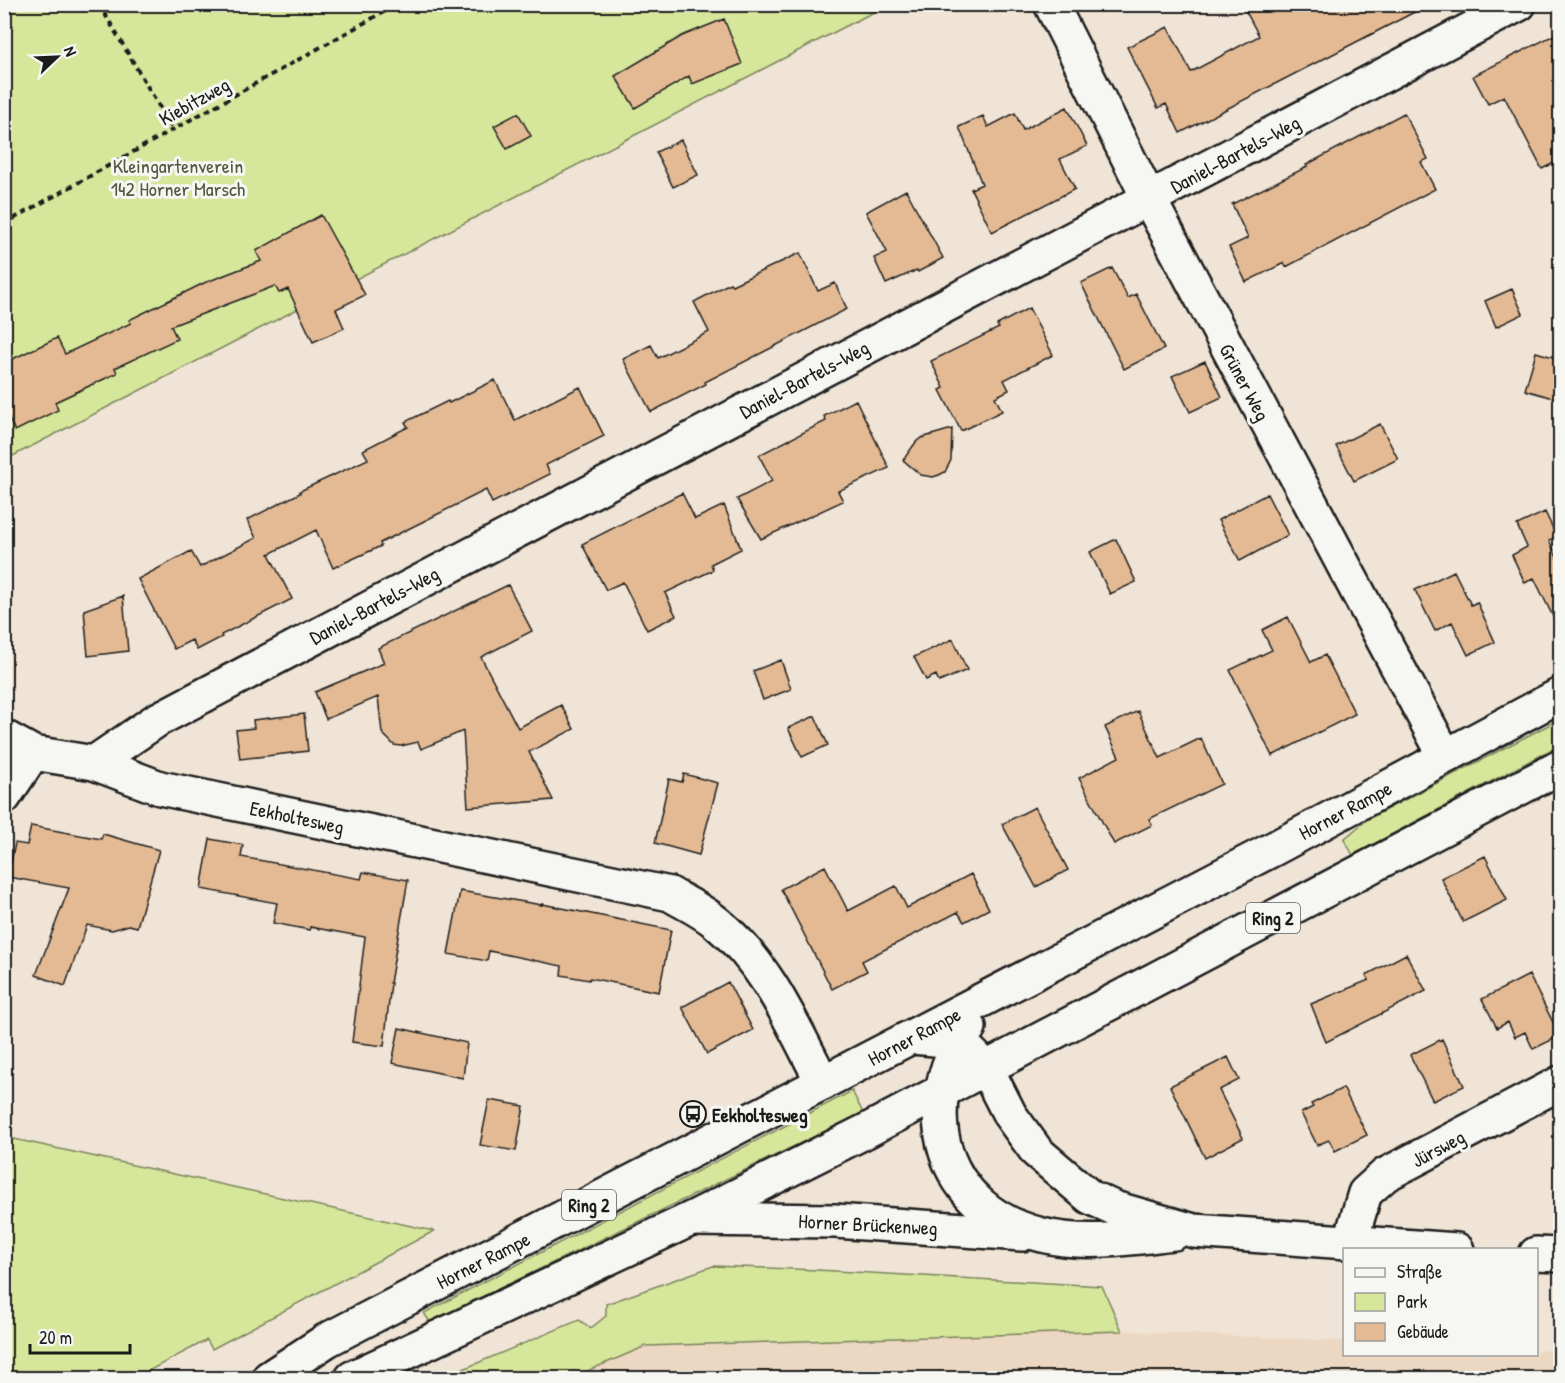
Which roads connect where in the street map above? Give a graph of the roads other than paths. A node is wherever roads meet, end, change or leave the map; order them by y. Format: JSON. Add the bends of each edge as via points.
{"nodes":[{"id":1,"x":1051,"y":4,"type":"edge"},
{"id":2,"x":1519,"y":4,"type":"edge"},
{"id":3,"x":1149,"y":199,"type":"junction"},
{"id":4,"x":1560,"y":695,"type":"edge"},
{"id":5,"x":4,"y":737,"type":"edge"},
{"id":6,"x":33,"y":753,"type":"junction"},
{"id":7,"x":1445,"y":756,"type":"junction"},
{"id":8,"x":94,"y":763,"type":"junction"},
{"id":9,"x":1560,"y":767,"type":"edge"},
{"id":10,"x":4,"y":797,"type":"edge"},
{"id":11,"x":995,"y":993,"type":"junction"},
{"id":12,"x":912,"y":1037,"type":"junction"},
{"id":13,"x":957,"y":1043,"type":"junction"},
{"id":14,"x":986,"y":1068,"type":"junction"},
{"id":15,"x":823,"y":1083,"type":"junction"},
{"id":16,"x":1560,"y":1083,"type":"edge"},
{"id":17,"x":943,"y":1092,"type":"junction"},
{"id":18,"x":691,"y":1219,"type":"junction"},
{"id":19,"x":1194,"y":1231,"type":"junction"},
{"id":20,"x":1044,"y":1236,"type":"junction"},
{"id":21,"x":1350,"y":1243,"type":"junction"},
{"id":22,"x":1426,"y":1248,"type":"edge"},
{"id":23,"x":1538,"y":1254,"type":"edge"},
{"id":24,"x":1560,"y":1256,"type":"edge"},
{"id":25,"x":269,"y":1378,"type":"edge"},
{"id":26,"x":352,"y":1378,"type":"edge"}],
"edges":[{"from":1,"to":3,"type":"street","name":"Grüner Weg"},
{"from":2,"to":3,"type":"street","name":"Daniel-Bartels-Weg"},
{"from":3,"to":7,"type":"street","name":"Grüner Weg"},
{"from":3,"to":8,"type":"street","name":"Daniel-Bartels-Weg","via":[[157,720]]},
{"from":4,"to":7,"type":"street","name":"Horner Rampe","number":"Ring 2"},
{"from":5,"to":6,"type":"street","name":"Eekholtesweg"},
{"from":6,"to":8,"type":"street","name":"Eekholtesweg"},
{"from":6,"to":10,"type":"street"},
{"from":7,"to":11,"type":"street","name":"Horner Rampe","number":"Ring 2"},
{"from":8,"to":15,"type":"street","name":"Eekholtesweg","via":[[160,788],[670,894],[715,922],[749,953],[777,994]]},
{"from":9,"to":14,"type":"street","number":"Ring 2"},
{"from":11,"to":12,"type":"street","name":"Horner Rampe","number":"Ring 2"},
{"from":11,"to":13,"type":"street","name":"Horner Brückenweg"},
{"from":12,"to":13,"type":"street"},
{"from":12,"to":15,"type":"street","name":"Horner Rampe","number":"Ring 2"},
{"from":13,"to":14,"type":"street","name":"Horner Brückenweg"},
{"from":13,"to":17,"type":"street","name":"Horner Brückenweg"},
{"from":14,"to":17,"type":"street","number":"Ring 2"},
{"from":14,"to":19,"type":"street","name":"Horner Brückenweg","via":[[1010,1115],[1037,1152],[1072,1184],[1114,1208]]},
{"from":15,"to":25,"type":"street","name":"Horner Rampe","number":"Ring 2","via":[[327,1340]]},
{"from":16,"to":21,"type":"street","name":"Jürsweg","via":[[1384,1175],[1365,1193]]},
{"from":17,"to":18,"type":"street","number":"Ring 2"},
{"from":17,"to":20,"type":"street","name":"Horner Brückenweg","via":[[941,1129],[952,1170],[980,1204],[999,1219]]},
{"from":18,"to":20,"type":"street","name":"Horner Brückenweg","via":[[835,1221]]},
{"from":18,"to":26,"type":"street","number":"Ring 2"},
{"from":19,"to":20,"type":"street","name":"Horner Brückenweg","via":[[1098,1241]]},
{"from":19,"to":21,"type":"street","name":"Horner Brückenweg"},
{"from":21,"to":22,"type":"street","name":"Horner Brückenweg"},
{"from":23,"to":24,"type":"street"}]}
